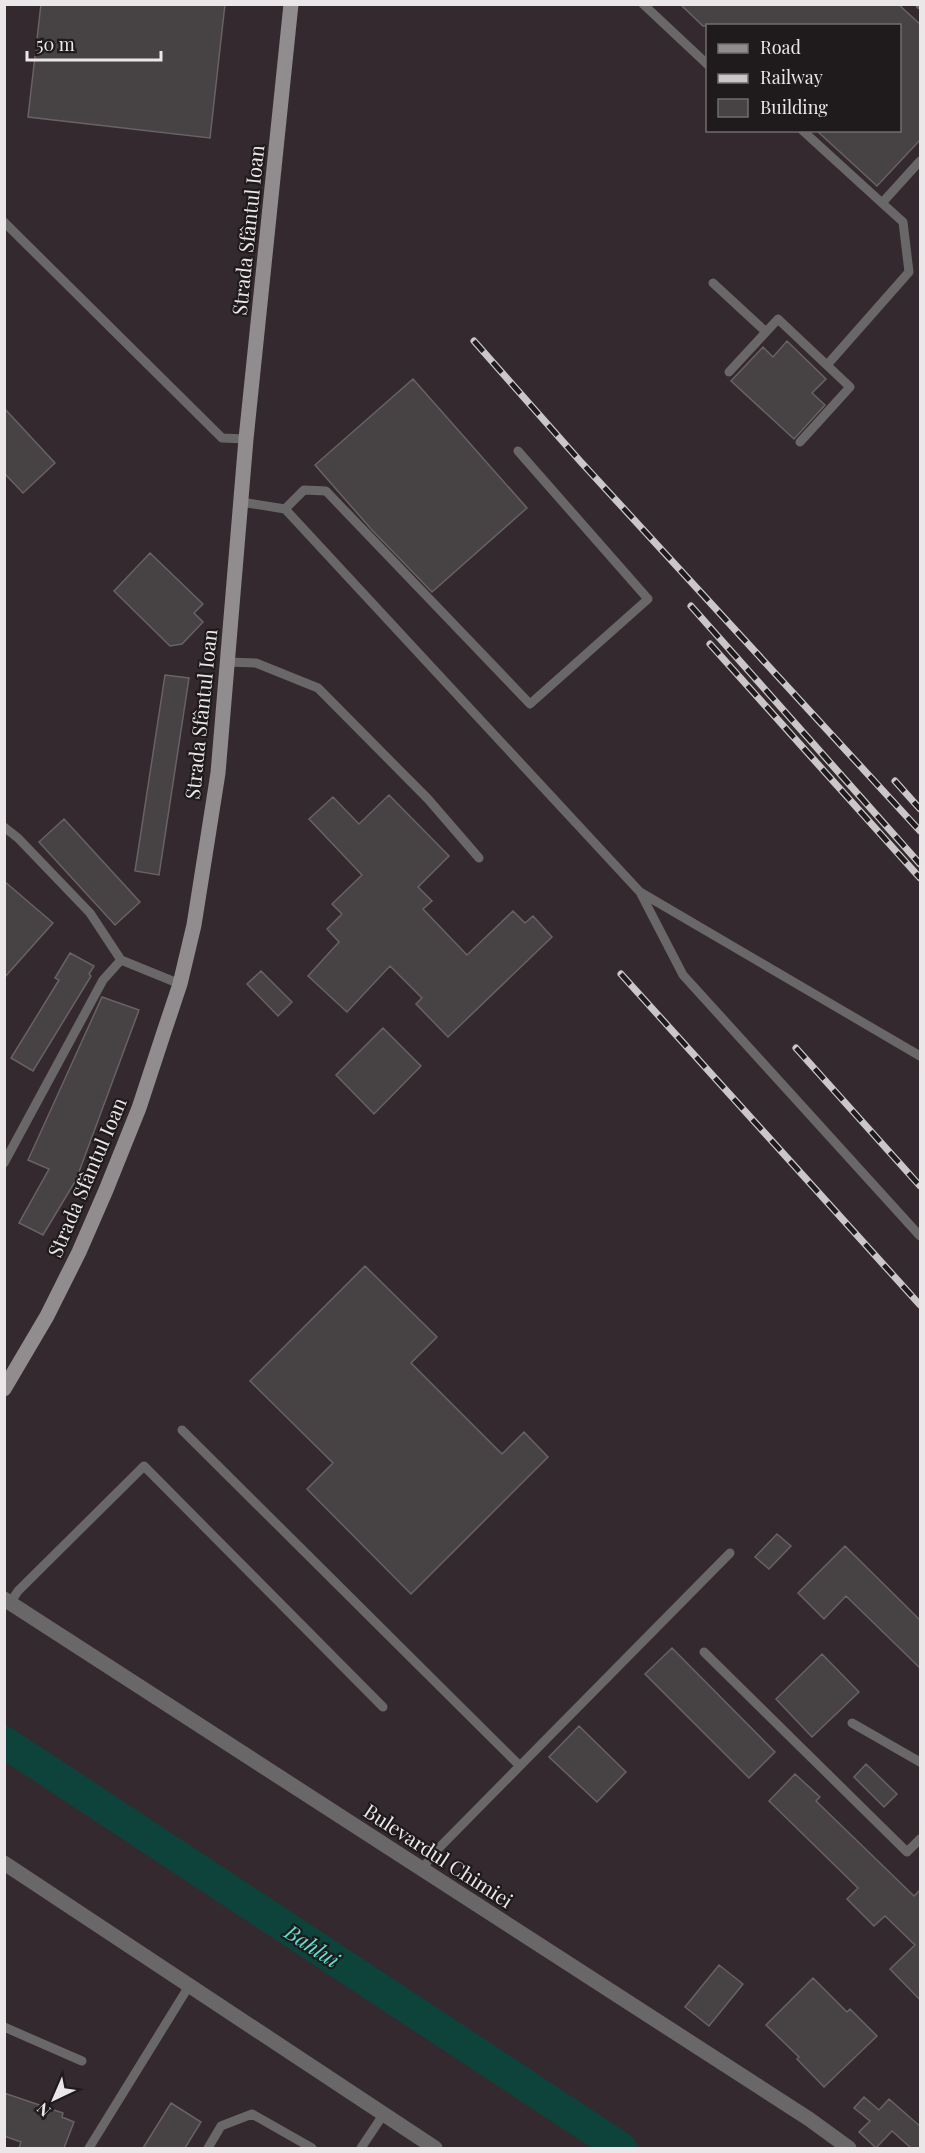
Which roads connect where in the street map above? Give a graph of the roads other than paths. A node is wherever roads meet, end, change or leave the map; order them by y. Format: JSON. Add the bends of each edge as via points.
{"nodes":[{"id":1,"x":291,"y":4,"type":"edge"},
{"id":2,"x":643,"y":4,"type":"edge"},
{"id":3,"x":706,"y":62,"type":"edge"},
{"id":4,"x":804,"y":132,"type":"edge"},
{"id":5,"x":921,"y":161,"type":"edge"},
{"id":6,"x":882,"y":203,"type":"junction"},
{"id":7,"x":4,"y":222,"type":"edge"},
{"id":8,"x":713,"y":284,"type":"dead end"},
{"id":9,"x":766,"y":332,"type":"junction"},
{"id":10,"x":827,"y":365,"type":"junction"},
{"id":11,"x":729,"y":372,"type":"dead end"},
{"id":12,"x":246,"y":440,"type":"junction"},
{"id":13,"x":800,"y":442,"type":"dead end"},
{"id":14,"x":518,"y":451,"type":"dead end"},
{"id":15,"x":241,"y":502,"type":"junction"},
{"id":16,"x":285,"y":509,"type":"junction"},
{"id":17,"x":227,"y":662,"type":"junction"},
{"id":18,"x":4,"y":827,"type":"edge"},
{"id":19,"x":479,"y":858,"type":"dead end"},
{"id":20,"x":640,"y":892,"type":"junction"},
{"id":21,"x":121,"y":960,"type":"junction"},
{"id":22,"x":180,"y":984,"type":"junction"},
{"id":23,"x":921,"y":1056,"type":"edge"},
{"id":24,"x":4,"y":1163,"type":"edge"},
{"id":25,"x":921,"y":1236,"type":"edge"},
{"id":26,"x":4,"y":1389,"type":"edge"},
{"id":27,"x":182,"y":1430,"type":"dead end"},
{"id":28,"x":730,"y":1553,"type":"dead end"},
{"id":29,"x":7,"y":1601,"type":"edge"},
{"id":30,"x":704,"y":1652,"type":"dead end"},
{"id":31,"x":383,"y":1707,"type":"dead end"},
{"id":32,"x":852,"y":1723,"type":"dead end"},
{"id":33,"x":921,"y":1762,"type":"edge"},
{"id":34,"x":519,"y":1766,"type":"junction"},
{"id":35,"x":921,"y":1839,"type":"edge"},
{"id":36,"x":4,"y":1863,"type":"edge"},
{"id":37,"x":423,"y":1869,"type":"junction"},
{"id":38,"x":189,"y":1986,"type":"junction"},
{"id":39,"x":4,"y":2027,"type":"edge"},
{"id":40,"x":82,"y":2061,"type":"dead end"},
{"id":41,"x":383,"y":2115,"type":"junction"},
{"id":42,"x":88,"y":2148,"type":"edge"},
{"id":43,"x":208,"y":2148,"type":"edge"},
{"id":44,"x":312,"y":2148,"type":"edge"},
{"id":45,"x":361,"y":2148,"type":"edge"},
{"id":46,"x":435,"y":2148,"type":"edge"},
{"id":47,"x":849,"y":2148,"type":"edge"}],
"edges":[{"from":1,"to":12,"type":"main road","name":"Strada Sfântul Ioan"},
{"from":2,"to":3,"type":"lane"},
{"from":4,"to":6,"type":"lane"},
{"from":5,"to":6,"type":"lane"},
{"from":6,"to":10,"type":"lane","via":[[903,222],[909,272]]},
{"from":7,"to":12,"type":"lane","via":[[222,438]]},
{"from":8,"to":9,"type":"lane"},
{"from":9,"to":10,"type":"lane","via":[[778,319]]},
{"from":9,"to":11,"type":"lane"},
{"from":10,"to":13,"type":"lane","via":[[850,387]]},
{"from":12,"to":15,"type":"main road","name":"Strada Sfântul Ioan"},
{"from":14,"to":16,"type":"lane","via":[[648,599],[530,704],[326,491],[304,490]]},
{"from":15,"to":16,"type":"lane"},
{"from":15,"to":17,"type":"main road","name":"Strada Sfântul Ioan"},
{"from":16,"to":20,"type":"lane"},
{"from":17,"to":19,"type":"lane","via":[[256,663],[318,687],[428,799]]},
{"from":17,"to":22,"type":"main road","name":"Strada Sfântul Ioan","via":[[218,773],[194,926]]},
{"from":18,"to":21,"type":"lane","via":[[90,913]]},
{"from":20,"to":23,"type":"lane"},
{"from":20,"to":25,"type":"lane","via":[[682,975]]},
{"from":21,"to":22,"type":"lane"},
{"from":21,"to":24,"type":"lane","via":[[103,980]]},
{"from":22,"to":26,"type":"main road","name":"Strada Sfântul Ioan","via":[[139,1108],[79,1252]]},
{"from":27,"to":34,"type":"lane"},
{"from":28,"to":34,"type":"lane"},
{"from":29,"to":31,"type":"lane","via":[[144,1466]]},
{"from":29,"to":37,"type":"street","name":"Bulevardul Chimiei"},
{"from":30,"to":35,"type":"lane","via":[[907,1852]]},
{"from":32,"to":33,"type":"lane"},
{"from":34,"to":37,"type":"lane","via":[[431,1856]]},
{"from":36,"to":38,"type":"street"},
{"from":37,"to":47,"type":"street","name":"Bulevardul Chimiei"},
{"from":38,"to":41,"type":"street"},
{"from":38,"to":42,"type":"lane"},
{"from":39,"to":40,"type":"lane"},
{"from":41,"to":45,"type":"lane"},
{"from":41,"to":46,"type":"street"},
{"from":43,"to":44,"type":"lane","via":[[221,2126],[252,2114]]}]}
